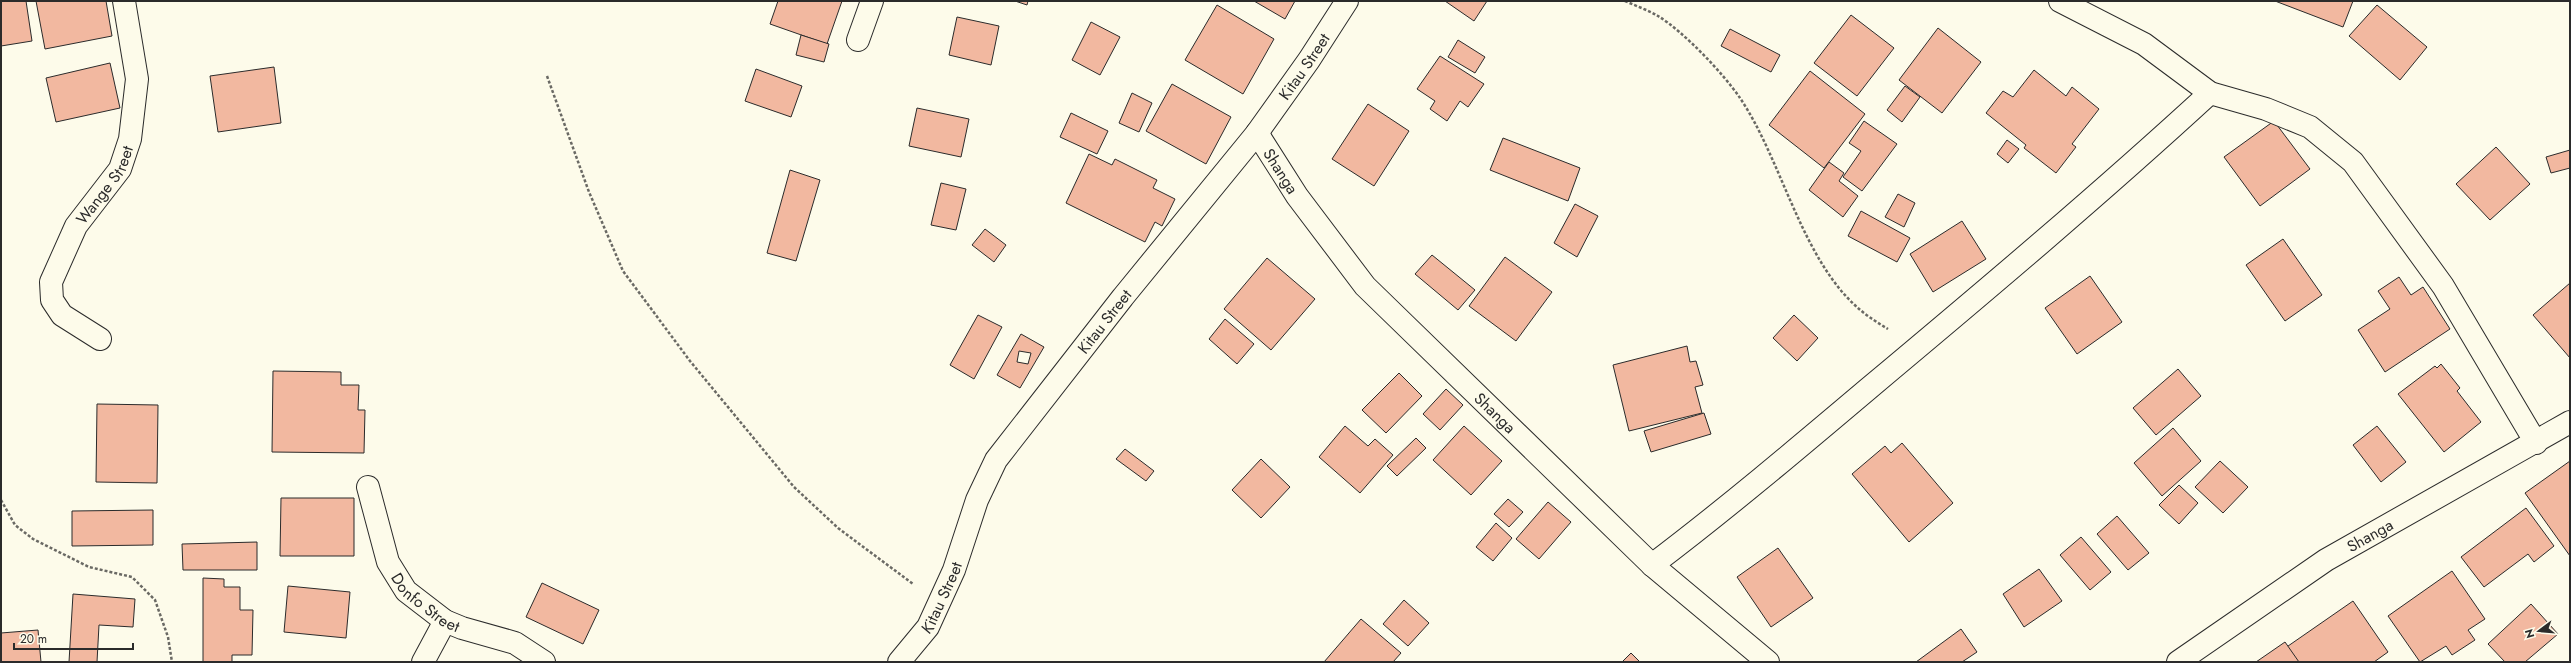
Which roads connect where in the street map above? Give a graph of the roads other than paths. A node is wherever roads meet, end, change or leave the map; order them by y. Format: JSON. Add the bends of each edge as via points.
{"nodes":[{"id":1,"x":124,"y":1,"type":"edge"},
{"id":2,"x":872,"y":1,"type":"edge"},
{"id":3,"x":1346,"y":1,"type":"edge"},
{"id":4,"x":2060,"y":1,"type":"edge"},
{"id":5,"x":858,"y":40,"type":"dead end"},
{"id":6,"x":2210,"y":93,"type":"junction"},
{"id":7,"x":1257,"y":133,"type":"junction"},
{"id":8,"x":100,"y":338,"type":"dead end"},
{"id":9,"x":2570,"y":422,"type":"edge"},
{"id":10,"x":2536,"y":442,"type":"junction"},
{"id":11,"x":368,"y":487,"type":"dead end"},
{"id":12,"x":1652,"y":566,"type":"junction"},
{"id":13,"x":445,"y":620,"type":"junction"},
{"id":14,"x":423,"y":662,"type":"edge"},
{"id":15,"x":544,"y":662,"type":"edge"},
{"id":16,"x":899,"y":662,"type":"edge"},
{"id":17,"x":1768,"y":662,"type":"edge"},
{"id":18,"x":2178,"y":662,"type":"edge"}],
"edges":[{"from":1,"to":8,"type":"street","name":"Wange Street","via":[[137,79],[130,139],[120,169],[76,226],[51,282],[52,300],[62,315]]},
{"from":2,"to":5,"type":"street"},
{"from":3,"to":7,"type":"street","name":"Kitau Street","via":[[1309,60]]},
{"from":4,"to":6,"type":"street","via":[[2144,44]]},
{"from":6,"to":10,"type":"street","via":[[2266,109],[2310,127],[2353,162],[2443,286]]},
{"from":6,"to":12,"type":"street","via":[[2120,176],[1916,349],[1733,504]]},
{"from":7,"to":12,"type":"street","name":"Shanga","via":[[1297,196],[1365,286]]},
{"from":7,"to":16,"type":"street","name":"Kitau Street","via":[[1123,297],[996,460],[977,500],[954,570],[928,627]]},
{"from":9,"to":10,"type":"street","name":"Shanga"},
{"from":10,"to":18,"type":"street","name":"Shanga","via":[[2326,560]]},
{"from":11,"to":13,"type":"street","name":"Donfo Street","via":[[388,562],[406,591]]},
{"from":12,"to":17,"type":"street","name":"Shanga"},
{"from":13,"to":14,"type":"street"},
{"from":13,"to":15,"type":"street","name":"Donfo Street","via":[[462,628],[515,643]]}]}
